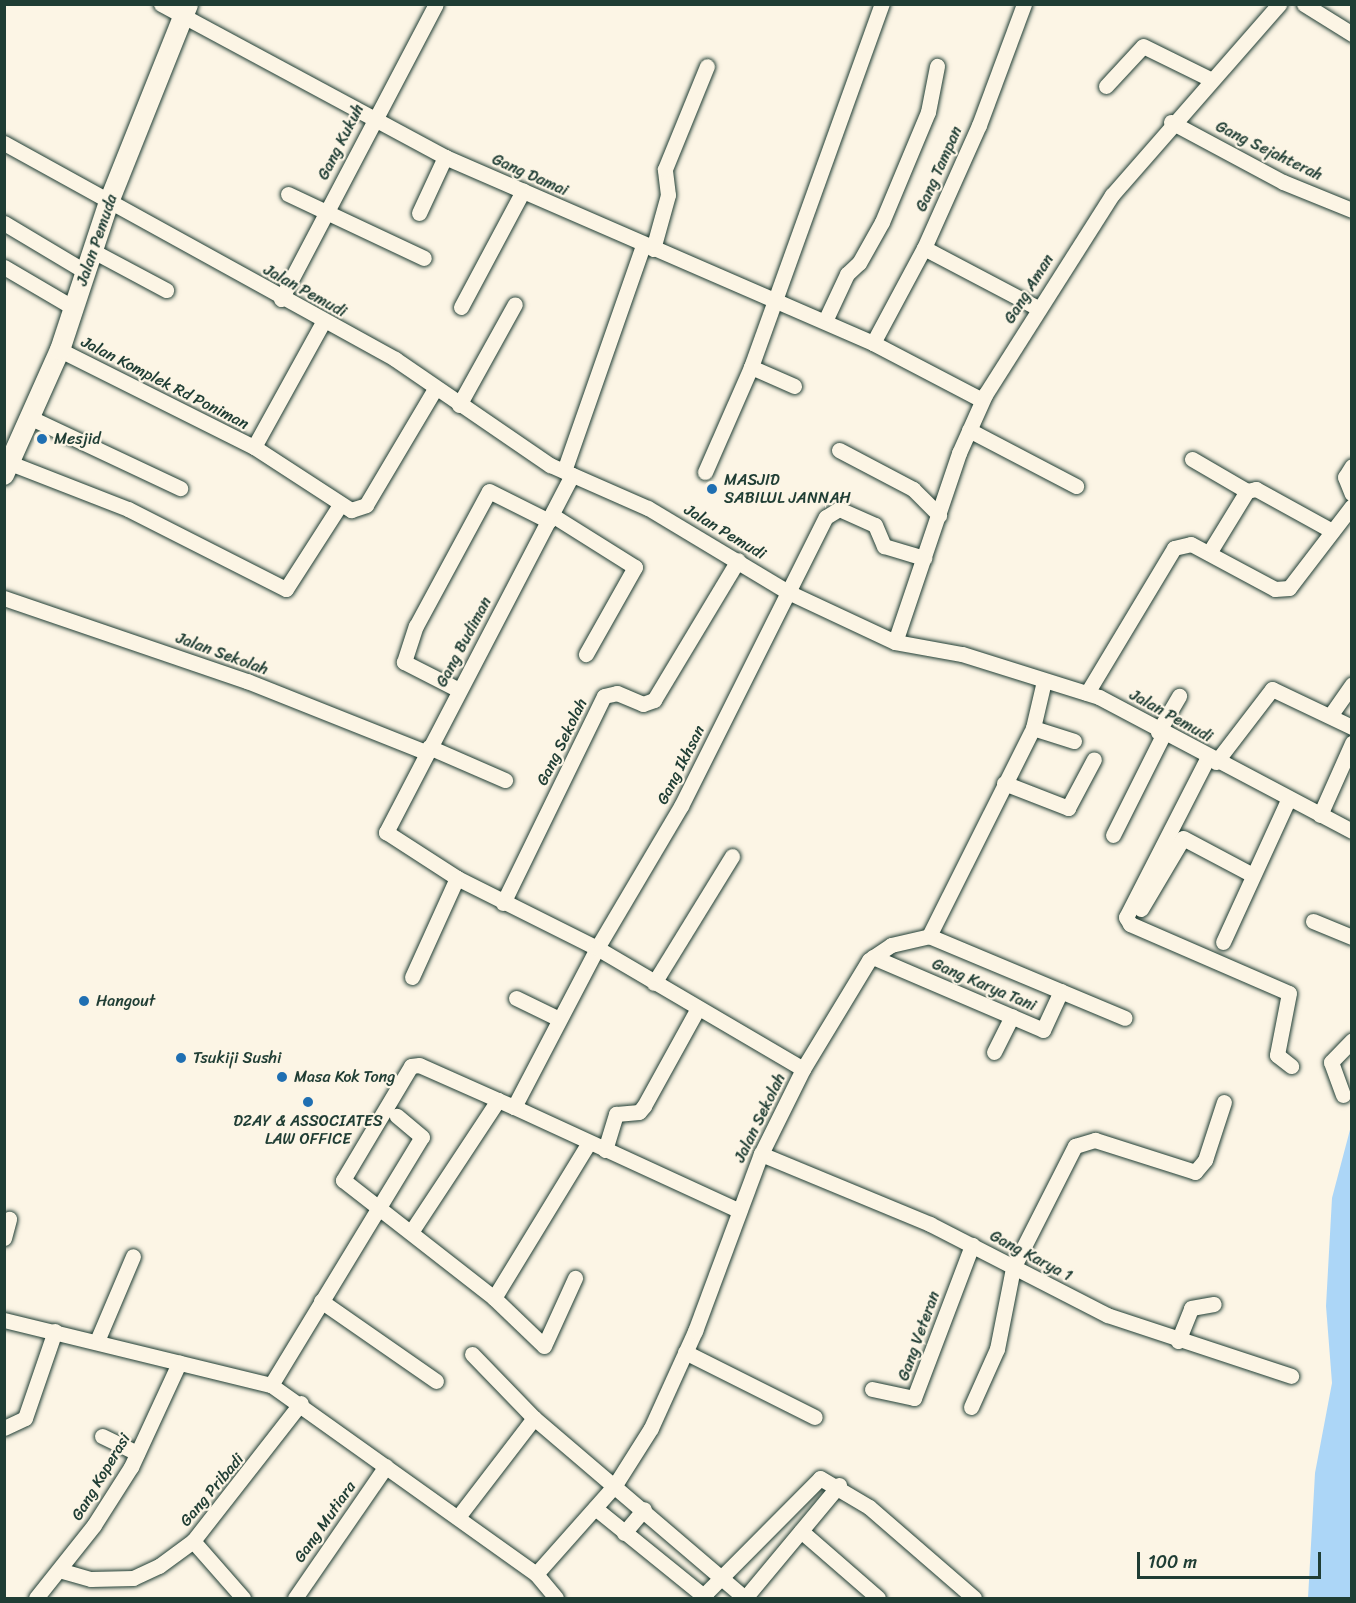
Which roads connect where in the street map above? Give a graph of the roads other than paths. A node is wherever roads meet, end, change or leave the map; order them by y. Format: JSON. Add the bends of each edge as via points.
{"nodes":[{"id":1,"x":161,"y":4,"type":"edge"},
{"id":2,"x":436,"y":4,"type":"edge"},
{"id":3,"x":882,"y":4,"type":"edge"},
{"id":4,"x":1024,"y":4,"type":"edge"},
{"id":5,"x":1279,"y":4,"type":"edge"},
{"id":6,"x":1304,"y":4,"type":"edge"},
{"id":7,"x":186,"y":10,"type":"edge"},
{"id":8,"x":1352,"y":33,"type":"edge"},
{"id":9,"x":707,"y":66,"type":"dead end"},
{"id":10,"x":937,"y":66,"type":"dead end"},
{"id":11,"x":1210,"y":79,"type":"junction"},
{"id":12,"x":1106,"y":86,"type":"dead end"},
{"id":13,"x":372,"y":119,"type":"junction"},
{"id":14,"x":1171,"y":122,"type":"junction"},
{"id":15,"x":4,"y":143,"type":"edge"},
{"id":16,"x":445,"y":157,"type":"junction"},
{"id":17,"x":523,"y":191,"type":"junction"},
{"id":18,"x":288,"y":194,"type":"dead end"},
{"id":19,"x":109,"y":202,"type":"junction"},
{"id":20,"x":1352,"y":210,"type":"edge"},
{"id":21,"x":327,"y":211,"type":"junction"},
{"id":22,"x":419,"y":213,"type":"dead end"},
{"id":23,"x":4,"y":223,"type":"edge"},
{"id":24,"x":648,"y":247,"type":"junction"},
{"id":25,"x":924,"y":248,"type":"junction"},
{"id":26,"x":93,"y":251,"type":"junction"},
{"id":27,"x":423,"y":258,"type":"dead end"},
{"id":28,"x":4,"y":267,"type":"edge"},
{"id":29,"x":86,"y":272,"type":"junction"},
{"id":30,"x":166,"y":290,"type":"dead end"},
{"id":31,"x":281,"y":299,"type":"junction"},
{"id":32,"x":776,"y":299,"type":"junction"},
{"id":33,"x":515,"y":304,"type":"dead end"},
{"id":34,"x":461,"y":307,"type":"dead end"},
{"id":35,"x":74,"y":308,"type":"junction"},
{"id":36,"x":1038,"y":308,"type":"junction"},
{"id":37,"x":825,"y":321,"type":"junction"},
{"id":38,"x":323,"y":322,"type":"junction"},
{"id":39,"x":873,"y":343,"type":"junction"},
{"id":40,"x":60,"y":350,"type":"junction"},
{"id":41,"x":751,"y":367,"type":"junction"},
{"id":42,"x":794,"y":386,"type":"dead end"},
{"id":43,"x":435,"y":389,"type":"junction"},
{"id":44,"x":982,"y":400,"type":"junction"},
{"id":45,"x":459,"y":405,"type":"junction"},
{"id":46,"x":31,"y":418,"type":"junction"},
{"id":47,"x":969,"y":430,"type":"junction"},
{"id":48,"x":254,"y":447,"type":"junction"},
{"id":49,"x":839,"y":450,"type":"dead end"},
{"id":50,"x":1192,"y":459,"type":"dead end"},
{"id":51,"x":1352,"y":466,"type":"edge"},
{"id":52,"x":7,"y":469,"type":"edge"},
{"id":53,"x":705,"y":472,"type":"dead end"},
{"id":54,"x":568,"y":473,"type":"junction"},
{"id":55,"x":1076,"y":486,"type":"dead end"},
{"id":56,"x":180,"y":488,"type":"dead end"},
{"id":57,"x":1247,"y":491,"type":"junction"},
{"id":58,"x":1352,"y":494,"type":"edge"},
{"id":59,"x":340,"y":505,"type":"junction"},
{"id":60,"x":1352,"y":506,"type":"edge"},
{"id":61,"x":939,"y":515,"type":"junction"},
{"id":62,"x":550,"y":518,"type":"junction"},
{"id":63,"x":1332,"y":531,"type":"junction"},
{"id":64,"x":1209,"y":553,"type":"junction"},
{"id":65,"x":924,"y":558,"type":"junction"},
{"id":66,"x":738,"y":560,"type":"junction"},
{"id":67,"x":786,"y":591,"type":"junction"},
{"id":68,"x":4,"y":598,"type":"edge"},
{"id":69,"x":895,"y":642,"type":"junction"},
{"id":70,"x":586,"y":654,"type":"dead end"},
{"id":71,"x":1044,"y":681,"type":"junction"},
{"id":72,"x":1352,"y":684,"type":"edge"},
{"id":73,"x":459,"y":690,"type":"junction"},
{"id":74,"x":1087,"y":693,"type":"junction"},
{"id":75,"x":1179,"y":696,"type":"dead end"},
{"id":76,"x":1332,"y":713,"type":"junction"},
{"id":77,"x":1352,"y":727,"type":"edge"},
{"id":78,"x":1033,"y":728,"type":"junction"},
{"id":79,"x":1161,"y":733,"type":"junction"},
{"id":80,"x":1074,"y":741,"type":"dead end"},
{"id":81,"x":1352,"y":742,"type":"edge"},
{"id":82,"x":427,"y":749,"type":"junction"},
{"id":83,"x":1094,"y":759,"type":"dead end"},
{"id":84,"x":1212,"y":759,"type":"junction"},
{"id":85,"x":505,"y":780,"type":"dead end"},
{"id":86,"x":1004,"y":783,"type":"junction"},
{"id":87,"x":1288,"y":800,"type":"junction"},
{"id":88,"x":1320,"y":814,"type":"junction"},
{"id":89,"x":387,"y":825,"type":"joint"},
{"id":90,"x":1352,"y":831,"type":"edge"},
{"id":91,"x":1113,"y":836,"type":"dead end"},
{"id":92,"x":732,"y":856,"type":"dead end"},
{"id":93,"x":1251,"y":874,"type":"junction"},
{"id":94,"x":457,"y":878,"type":"junction"},
{"id":95,"x":503,"y":903,"type":"junction"},
{"id":96,"x":1141,"y":909,"type":"dead end"},
{"id":97,"x":1313,"y":921,"type":"dead end"},
{"id":98,"x":929,"y":936,"type":"junction"},
{"id":99,"x":1352,"y":937,"type":"edge"},
{"id":100,"x":1223,"y":942,"type":"dead end"},
{"id":101,"x":597,"y":948,"type":"junction"},
{"id":102,"x":873,"y":957,"type":"junction"},
{"id":103,"x":412,"y":977,"type":"dead end"},
{"id":104,"x":654,"y":983,"type":"junction"},
{"id":105,"x":1060,"y":991,"type":"junction"},
{"id":106,"x":516,"y":998,"type":"dead end"},
{"id":107,"x":698,"y":1008,"type":"junction"},
{"id":108,"x":1012,"y":1016,"type":"junction"},
{"id":109,"x":1125,"y":1018,"type":"dead end"},
{"id":110,"x":559,"y":1019,"type":"junction"},
{"id":111,"x":1352,"y":1040,"type":"edge"},
{"id":112,"x":994,"y":1052,"type":"dead end"},
{"id":113,"x":1292,"y":1066,"type":"dead end"},
{"id":114,"x":803,"y":1069,"type":"junction"},
{"id":115,"x":1343,"y":1095,"type":"dead end"},
{"id":116,"x":498,"y":1100,"type":"junction"},
{"id":117,"x":1224,"y":1102,"type":"dead end"},
{"id":118,"x":514,"y":1107,"type":"junction"},
{"id":119,"x":397,"y":1116,"type":"dead end"},
{"id":120,"x":588,"y":1144,"type":"junction"},
{"id":121,"x":605,"y":1150,"type":"junction"},
{"id":122,"x":761,"y":1154,"type":"junction"},
{"id":123,"x":378,"y":1209,"type":"junction"},
{"id":124,"x":738,"y":1210,"type":"junction"},
{"id":125,"x":9,"y":1219,"type":"dead end"},
{"id":126,"x":411,"y":1232,"type":"junction"},
{"id":127,"x":4,"y":1238,"type":"edge"},
{"id":128,"x":972,"y":1245,"type":"junction"},
{"id":129,"x":133,"y":1256,"type":"dead end"},
{"id":130,"x":1013,"y":1268,"type":"junction"},
{"id":131,"x":575,"y":1278,"type":"dead end"},
{"id":132,"x":494,"y":1299,"type":"junction"},
{"id":133,"x":321,"y":1301,"type":"junction"},
{"id":134,"x":1214,"y":1304,"type":"dead end"},
{"id":135,"x":4,"y":1320,"type":"edge"},
{"id":136,"x":55,"y":1331,"type":"junction"},
{"id":137,"x":97,"y":1341,"type":"junction"},
{"id":138,"x":1178,"y":1341,"type":"junction"},
{"id":139,"x":685,"y":1352,"type":"junction"},
{"id":140,"x":472,"y":1354,"type":"dead end"},
{"id":141,"x":179,"y":1363,"type":"junction"},
{"id":142,"x":1291,"y":1376,"type":"dead end"},
{"id":143,"x":436,"y":1381,"type":"dead end"},
{"id":144,"x":271,"y":1385,"type":"junction"},
{"id":145,"x":872,"y":1389,"type":"dead end"},
{"id":146,"x":301,"y":1403,"type":"junction"},
{"id":147,"x":971,"y":1407,"type":"dead end"},
{"id":148,"x":815,"y":1416,"type":"dead end"},
{"id":149,"x":534,"y":1418,"type":"junction"},
{"id":150,"x":4,"y":1428,"type":"edge"},
{"id":151,"x":102,"y":1436,"type":"dead end"},
{"id":152,"x":137,"y":1453,"type":"junction"},
{"id":153,"x":386,"y":1466,"type":"junction"},
{"id":154,"x":615,"y":1485,"type":"junction"},
{"id":155,"x":839,"y":1485,"type":"junction"},
{"id":156,"x":595,"y":1508,"type":"junction"},
{"id":157,"x":644,"y":1509,"type":"junction"},
{"id":158,"x":458,"y":1517,"type":"junction"},
{"id":159,"x":801,"y":1531,"type":"junction"},
{"id":160,"x":624,"y":1533,"type":"junction"},
{"id":161,"x":193,"y":1541,"type":"junction"},
{"id":162,"x":59,"y":1570,"type":"junction"},
{"id":163,"x":536,"y":1574,"type":"junction"},
{"id":164,"x":721,"y":1575,"type":"junction"},
{"id":165,"x":704,"y":1597,"type":"edge"},
{"id":166,"x":745,"y":1598,"type":"edge"},
{"id":167,"x":36,"y":1599,"type":"edge"},
{"id":168,"x":243,"y":1599,"type":"edge"},
{"id":169,"x":295,"y":1599,"type":"edge"},
{"id":170,"x":556,"y":1599,"type":"edge"},
{"id":171,"x":878,"y":1599,"type":"edge"},
{"id":172,"x":974,"y":1599,"type":"edge"}],
"edges":[{"from":1,"to":7,"type":"street","name":"Gang Damai"},
{"from":2,"to":13,"type":"street","name":"Gang Kukuh"},
{"from":3,"to":32,"type":"street"},
{"from":4,"to":25,"type":"street","name":"Gang Tampan"},
{"from":5,"to":11,"type":"street","name":"Gang Aman"},
{"from":6,"to":8,"type":"street"},
{"from":7,"to":13,"type":"street","name":"Gang Damai"},
{"from":7,"to":19,"type":"main road","name":"Jalan Pemuda"},
{"from":9,"to":24,"type":"street","name":"Gang Budiman","via":[[665,170],[668,195]]},
{"from":10,"to":37,"type":"street","via":[[928,112],[882,222],[859,263],[847,274]]},
{"from":11,"to":12,"type":"street","via":[[1143,46]]},
{"from":11,"to":14,"type":"street","name":"Gang Aman"},
{"from":13,"to":16,"type":"street","name":"Gang Damai"},
{"from":13,"to":21,"type":"street","name":"Gang Kukuh"},
{"from":14,"to":20,"type":"street","name":"Gang Sejahterah","via":[[1284,182]]},
{"from":14,"to":36,"type":"street","name":"Gang Aman","via":[[1108,202]]},
{"from":15,"to":19,"type":"street","name":"Jalan Pemudi"},
{"from":16,"to":17,"type":"street","name":"Gang Damai"},
{"from":16,"to":22,"type":"street"},
{"from":17,"to":24,"type":"street","name":"Gang Damai"},
{"from":17,"to":34,"type":"street"},
{"from":18,"to":21,"type":"street"},
{"from":19,"to":26,"type":"main road","name":"Jalan Pemuda"},
{"from":19,"to":31,"type":"street","name":"Jalan Pemudi"},
{"from":21,"to":27,"type":"street"},
{"from":21,"to":31,"type":"street","name":"Gang Kukuh"},
{"from":23,"to":29,"type":"street"},
{"from":24,"to":32,"type":"street","name":"Gang Damai"},
{"from":24,"to":54,"type":"street","name":"Gang Budiman"},
{"from":25,"to":36,"type":"street"},
{"from":25,"to":39,"type":"street","name":"Gang Tampan"},
{"from":26,"to":29,"type":"main road","name":"Jalan Pemuda"},
{"from":26,"to":30,"type":"street"},
{"from":28,"to":35,"type":"street"},
{"from":29,"to":35,"type":"main road","name":"Jalan Pemuda"},
{"from":31,"to":38,"type":"street","name":"Jalan Pemudi"},
{"from":32,"to":37,"type":"street","name":"Gang Damai"},
{"from":32,"to":41,"type":"street"},
{"from":33,"to":45,"type":"street"},
{"from":35,"to":40,"type":"main road","name":"Jalan Pemuda"},
{"from":36,"to":44,"type":"street","name":"Gang Aman"},
{"from":37,"to":39,"type":"street","name":"Gang Damai"},
{"from":38,"to":43,"type":"street","name":"Jalan Pemudi","via":[[395,359]]},
{"from":38,"to":48,"type":"street"},
{"from":39,"to":44,"type":"street","name":"Gang Damai"},
{"from":40,"to":46,"type":"main road","name":"Jalan Pemuda"},
{"from":40,"to":48,"type":"street","name":"Jalan Komplek Rd Poniman"},
{"from":41,"to":42,"type":"street"},
{"from":41,"to":53,"type":"street"},
{"from":43,"to":45,"type":"street","name":"Jalan Pemudi"},
{"from":43,"to":59,"type":"street","via":[[366,505],[355,511]]},
{"from":44,"to":47,"type":"street","name":"Gang Aman"},
{"from":45,"to":54,"type":"street","name":"Jalan Pemudi"},
{"from":46,"to":52,"type":"main road","name":"Jalan Pemuda"},
{"from":46,"to":56,"type":"street"},
{"from":47,"to":55,"type":"street"},
{"from":47,"to":61,"type":"street","name":"Gang Aman"},
{"from":48,"to":59,"type":"street","name":"Jalan Komplek Rd Poniman"},
{"from":49,"to":61,"type":"street","via":[[913,489]]},
{"from":50,"to":57,"type":"street"},
{"from":51,"to":58,"type":"street","via":[[1345,477]]},
{"from":52,"to":59,"type":"street","via":[[128,509],[286,589]]},
{"from":54,"to":62,"type":"street","name":"Gang Budiman"},
{"from":54,"to":66,"type":"street","name":"Jalan Pemudi","via":[[648,508]]},
{"from":57,"to":63,"type":"street","via":[[1256,489]]},
{"from":57,"to":64,"type":"street"},
{"from":60,"to":63,"type":"street"},
{"from":61,"to":65,"type":"street","name":"Gang Aman"},
{"from":62,"to":70,"type":"street","via":[[635,567]]},
{"from":62,"to":73,"type":"street","name":"Gang Budiman"},
{"from":62,"to":73,"type":"street","via":[[489,491],[421,616],[404,662]]},
{"from":63,"to":64,"type":"street","via":[[1290,588],[1281,590]]},
{"from":64,"to":74,"type":"street","via":[[1191,544],[1174,548]]},
{"from":65,"to":67,"type":"street","name":"Gang Ikhsan","via":[[884,546],[880,528],[839,509],[826,517]]},
{"from":65,"to":69,"type":"street","name":"Gang Aman"},
{"from":66,"to":67,"type":"street","name":"Jalan Pemudi"},
{"from":66,"to":95,"type":"street","name":"Gang Sekolah","via":[[654,700],[643,704],[610,692],[604,696]]},
{"from":67,"to":69,"type":"street","name":"Jalan Pemudi"},
{"from":67,"to":101,"type":"street","name":"Gang Ikhsan","via":[[761,654],[681,806]]},
{"from":68,"to":82,"type":"street","name":"Jalan Sekolah","via":[[247,681]]},
{"from":69,"to":71,"type":"street","name":"Jalan Pemudi","via":[[962,654]]},
{"from":71,"to":74,"type":"street","name":"Jalan Pemudi"},
{"from":71,"to":78,"type":"street"},
{"from":72,"to":76,"type":"street"},
{"from":73,"to":82,"type":"street","name":"Gang Budiman"},
{"from":74,"to":79,"type":"street","name":"Jalan Pemudi"},
{"from":75,"to":79,"type":"street"},
{"from":76,"to":77,"type":"street"},
{"from":76,"to":84,"type":"street","via":[[1272,689]]},
{"from":78,"to":80,"type":"street"},
{"from":78,"to":86,"type":"street"},
{"from":79,"to":84,"type":"street","name":"Jalan Pemudi"},
{"from":79,"to":91,"type":"street"},
{"from":81,"to":88,"type":"street"},
{"from":82,"to":85,"type":"street","name":"Jalan Sekolah"},
{"from":82,"to":89,"type":"street","name":"Gang Budiman"},
{"from":83,"to":86,"type":"street","via":[[1068,808]]},
{"from":84,"to":87,"type":"street","name":"Jalan Pemudi"},
{"from":84,"to":113,"type":"street","via":[[1126,917],[1130,924],[1289,993],[1277,1055]]},
{"from":86,"to":98,"type":"street"},
{"from":87,"to":88,"type":"street","name":"Jalan Pemudi"},
{"from":87,"to":93,"type":"street"},
{"from":88,"to":90,"type":"street","name":"Jalan Pemudi"},
{"from":89,"to":94,"type":"street","name":"Jalan Sekolah","via":[[393,840]]},
{"from":92,"to":104,"type":"street"},
{"from":93,"to":96,"type":"street","via":[[1183,838]]},
{"from":93,"to":100,"type":"street"},
{"from":94,"to":95,"type":"street","name":"Jalan Sekolah"},
{"from":94,"to":103,"type":"street"},
{"from":95,"to":101,"type":"street","name":"Jalan Sekolah"},
{"from":97,"to":99,"type":"street"},
{"from":98,"to":102,"type":"street","via":[[891,945]]},
{"from":98,"to":105,"type":"street","name":"Gang Karya Tani"},
{"from":101,"to":104,"type":"street","name":"Jalan Sekolah"},
{"from":101,"to":110,"type":"street","name":"Gang Ikhsan"},
{"from":102,"to":108,"type":"street","name":"Gang Karya Tani"},
{"from":102,"to":114,"type":"street"},
{"from":104,"to":107,"type":"street","name":"Jalan Sekolah"},
{"from":105,"to":108,"type":"street","name":"Gang Karya Tani","via":[[1043,1030]]},
{"from":105,"to":109,"type":"street","name":"Gang Karya Tani"},
{"from":106,"to":110,"type":"street"},
{"from":107,"to":114,"type":"street","name":"Jalan Sekolah"},
{"from":107,"to":121,"type":"street","via":[[644,1106],[639,1112],[616,1114]]},
{"from":108,"to":112,"type":"street"},
{"from":110,"to":118,"type":"street","name":"Gang Ikhsan"},
{"from":111,"to":115,"type":"street","via":[[1332,1062]]},
{"from":114,"to":122,"type":"street","name":"Jalan Sekolah"},
{"from":116,"to":118,"type":"street"},
{"from":116,"to":123,"type":"street","via":[[419,1065],[411,1066],[344,1177]]},
{"from":116,"to":126,"type":"street"},
{"from":117,"to":130,"type":"street","via":[[1205,1160],[1195,1172],[1095,1140],[1080,1141]]},
{"from":118,"to":120,"type":"street"},
{"from":119,"to":123,"type":"street","via":[[423,1135]]},
{"from":120,"to":121,"type":"street"},
{"from":120,"to":132,"type":"street"},
{"from":121,"to":124,"type":"street"},
{"from":122,"to":124,"type":"street","name":"Jalan Sekolah"},
{"from":122,"to":128,"type":"street","name":"Gang Karya 1"},
{"from":123,"to":126,"type":"street"},
{"from":123,"to":133,"type":"street"},
{"from":124,"to":139,"type":"street","name":"Jalan Sekolah"},
{"from":125,"to":127,"type":"street"},
{"from":126,"to":132,"type":"street"},
{"from":128,"to":130,"type":"street","name":"Gang Karya 1"},
{"from":128,"to":145,"type":"street","name":"Gang Veteran","via":[[914,1398]]},
{"from":129,"to":137,"type":"street"},
{"from":130,"to":138,"type":"street","name":"Gang Karya 1","via":[[1107,1315]]},
{"from":130,"to":147,"type":"street","via":[[997,1349]]},
{"from":131,"to":132,"type":"street","via":[[543,1345]]},
{"from":133,"to":143,"type":"street"},
{"from":133,"to":144,"type":"street"},
{"from":134,"to":138,"type":"street","via":[[1191,1308]]},
{"from":135,"to":136,"type":"street"},
{"from":136,"to":137,"type":"street"},
{"from":136,"to":150,"type":"street","via":[[25,1418]]},
{"from":137,"to":141,"type":"street"},
{"from":138,"to":142,"type":"street","name":"Gang Karya 1"},
{"from":139,"to":148,"type":"street"},
{"from":139,"to":154,"type":"street","name":"Jalan Sekolah","via":[[651,1428]]},
{"from":140,"to":149,"type":"street"},
{"from":141,"to":144,"type":"street"},
{"from":141,"to":152,"type":"street","name":"Gang Koperasi"},
{"from":144,"to":146,"type":"street"},
{"from":146,"to":153,"type":"street"},
{"from":146,"to":161,"type":"street","name":"Gang Pribadi"},
{"from":149,"to":154,"type":"street"},
{"from":149,"to":158,"type":"street"},
{"from":151,"to":152,"type":"street"},
{"from":152,"to":162,"type":"street","name":"Gang Koperasi"},
{"from":153,"to":158,"type":"street"},
{"from":153,"to":169,"type":"street","name":"Gang Mutiara"},
{"from":154,"to":156,"type":"street","name":"Jalan Sekolah"},
{"from":154,"to":157,"type":"street"},
{"from":155,"to":159,"type":"street"},
{"from":155,"to":164,"type":"street","via":[[826,1479],[815,1482]]},
{"from":155,"to":172,"type":"street"},
{"from":156,"to":160,"type":"street"},
{"from":156,"to":163,"type":"street","name":"Jalan Sekolah"},
{"from":157,"to":160,"type":"street"},
{"from":157,"to":164,"type":"street"},
{"from":158,"to":163,"type":"street"},
{"from":159,"to":166,"type":"street"},
{"from":159,"to":171,"type":"street"},
{"from":160,"to":165,"type":"street"},
{"from":161,"to":162,"type":"street","name":"Gang Pribadi","via":[[133,1578],[91,1579]]},
{"from":161,"to":168,"type":"street"},
{"from":162,"to":167,"type":"street","name":"Gang Koperasi"},
{"from":163,"to":170,"type":"street"},
{"from":164,"to":165,"type":"street"},
{"from":164,"to":166,"type":"street"}]}
